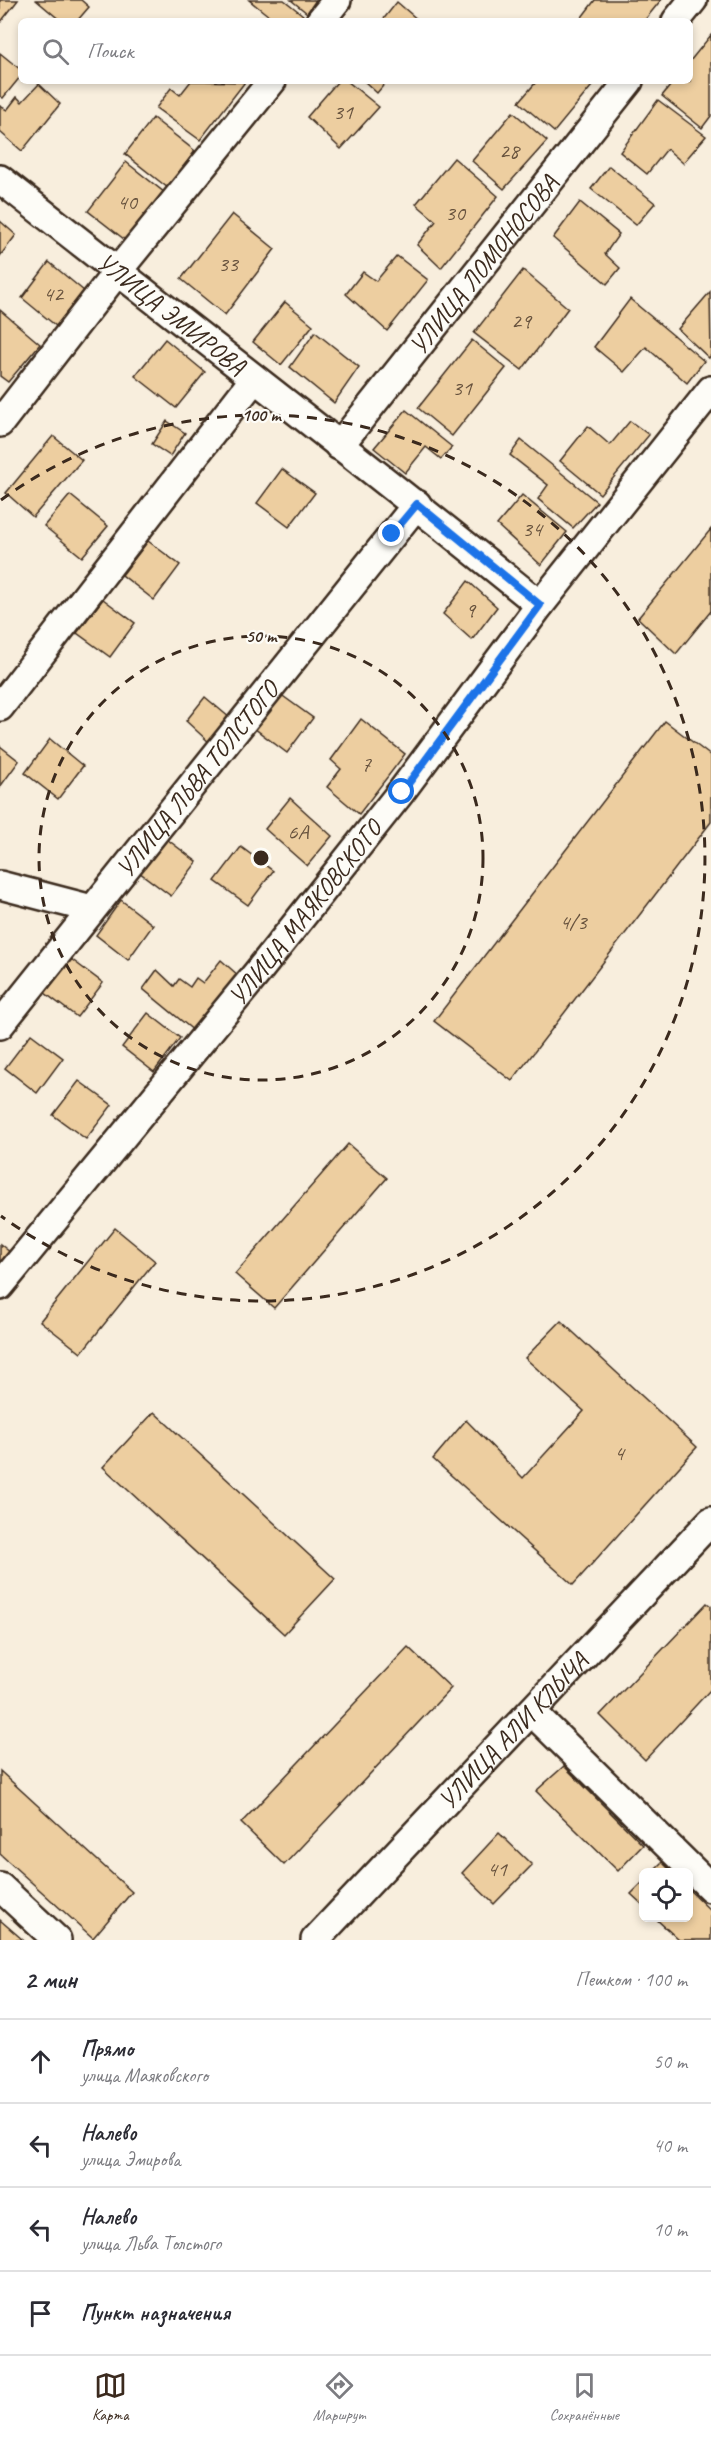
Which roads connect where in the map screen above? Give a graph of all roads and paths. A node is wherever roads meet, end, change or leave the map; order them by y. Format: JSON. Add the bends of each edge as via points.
{"nodes":[{"id":1,"x":337,"y":0,"type":"edge"},
{"id":2,"x":693,"y":0,"type":"edge"},
{"id":3,"x":322,"y":18,"type":"edge"},
{"id":4,"x":678,"y":18,"type":"edge"},
{"id":5,"x":270,"y":84,"type":"edge"},
{"id":6,"x":627,"y":84,"type":"edge"},
{"id":7,"x":0,"y":179,"type":"edge"},
{"id":8,"x":117,"y":272,"type":"junction"},
{"id":9,"x":254,"y":380,"type":"junction"},
{"id":10,"x":711,"y":390,"type":"edge"},
{"id":11,"x":0,"y":423,"type":"edge"},
{"id":12,"x":339,"y":446,"type":"junction"},
{"id":13,"x":417,"y":504,"type":"junction"},
{"id":14,"x":540,"y":605,"type":"junction"},
{"id":15,"x":0,"y":707,"type":"edge"},
{"id":16,"x":0,"y":885,"type":"edge"},
{"id":17,"x":92,"y":909,"type":"junction"},
{"id":18,"x":0,"y":1025,"type":"edge"},
{"id":19,"x":0,"y":1286,"type":"edge"},
{"id":20,"x":711,"y":1521,"type":"edge"},
{"id":21,"x":532,"y":1712,"type":"junction"},
{"id":22,"x":0,"y":1887,"type":"edge"},
{"id":23,"x":711,"y":1888,"type":"edge"},
{"id":24,"x":57,"y":1940,"type":"edge"},
{"id":25,"x":315,"y":1940,"type":"edge"}],
"edges":[{"from":1,"to":3,"type":"street"},
{"from":2,"to":4,"type":"street"},
{"from":5,"to":8,"type":"street"},
{"from":6,"to":12,"type":"street","name":"УЛИЦА ЛОМОНОСОВА"},
{"from":7,"to":8,"type":"street","name":"УЛИЦА ЭМИРОВА"},
{"from":8,"to":9,"type":"street","name":"УЛИЦА ЭМИРОВА"},
{"from":8,"to":11,"type":"street"},
{"from":9,"to":12,"type":"street","name":"УЛИЦА ЭМИРОВА"},
{"from":9,"to":15,"type":"street"},
{"from":10,"to":14,"type":"street","name":"УЛИЦА МАЯКОВСКОГО"},
{"from":12,"to":13,"type":"street","name":"УЛИЦА ЭМИРОВА"},
{"from":13,"to":14,"type":"street","name":"УЛИЦА ЭМИРОВА"},
{"from":13,"to":17,"type":"street","name":"УЛИЦА ЛЬВА ТОЛСТОГО"},
{"from":14,"to":19,"type":"street","name":"УЛИЦА МАЯКОВСКОГО","via":[[394,801]]},
{"from":16,"to":17,"type":"street"},
{"from":17,"to":18,"type":"street","name":"УЛИЦА ЛЬВА ТОЛСТОГО"},
{"from":20,"to":21,"type":"street","name":"УЛИЦА АЛИ КЛЫЧА"},
{"from":21,"to":23,"type":"street"},
{"from":21,"to":25,"type":"street","name":"УЛИЦА АЛИ КЛЫЧА"},
{"from":22,"to":24,"type":"street"}]}
